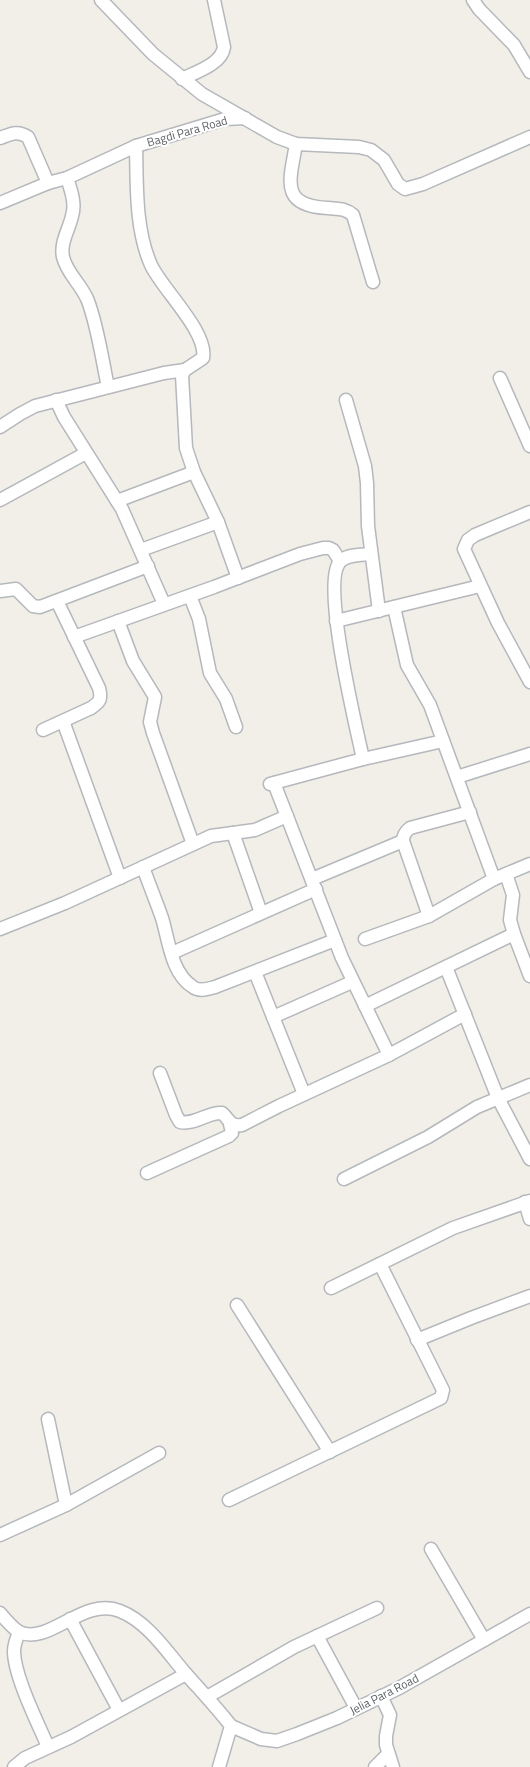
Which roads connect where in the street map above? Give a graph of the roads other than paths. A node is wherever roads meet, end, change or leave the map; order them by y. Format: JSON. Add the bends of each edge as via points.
{"nodes":[{"id":1,"x":102,"y":0,"type":"edge"},
{"id":2,"x":214,"y":0,"type":"edge"},
{"id":3,"x":473,"y":0,"type":"edge"},
{"id":4,"x":530,"y":72,"type":"edge"},
{"id":5,"x":182,"y":79,"type":"junction"},
{"id":6,"x":245,"y":118,"type":"junction"},
{"id":7,"x":530,"y":137,"type":"edge"},
{"id":8,"x":0,"y":138,"type":"edge"},
{"id":9,"x":296,"y":144,"type":"junction"},
{"id":10,"x":136,"y":146,"type":"junction"},
{"id":11,"x":67,"y":178,"type":"junction"},
{"id":12,"x":48,"y":184,"type":"junction"},
{"id":13,"x":0,"y":203,"type":"edge"},
{"id":14,"x":373,"y":282,"type":"dead end"},
{"id":15,"x":184,"y":370,"type":"junction"},
{"id":16,"x":500,"y":378,"type":"dead end"},
{"id":17,"x":108,"y":387,"type":"junction"},
{"id":18,"x":56,"y":400,"type":"junction"},
{"id":19,"x":346,"y":400,"type":"dead end"},
{"id":20,"x":2,"y":422,"type":"edge"},
{"id":21,"x":530,"y":446,"type":"edge"},
{"id":22,"x":86,"y":453,"type":"junction"},
{"id":23,"x":194,"y":472,"type":"junction"},
{"id":24,"x":0,"y":500,"type":"edge"},
{"id":25,"x":117,"y":502,"type":"junction"},
{"id":26,"x":530,"y":512,"type":"edge"},
{"id":27,"x":218,"y":522,"type":"junction"},
{"id":28,"x":142,"y":550,"type":"junction"},
{"id":29,"x":371,"y":554,"type":"junction"},
{"id":30,"x":340,"y":561,"type":"junction"},
{"id":31,"x":148,"y":566,"type":"junction"},
{"id":32,"x":238,"y":578,"type":"junction"},
{"id":33,"x":480,"y":586,"type":"junction"},
{"id":34,"x":0,"y":591,"type":"edge"},
{"id":35,"x":190,"y":596,"type":"junction"},
{"id":36,"x":57,"y":601,"type":"junction"},
{"id":37,"x":164,"y":604,"type":"junction"},
{"id":38,"x":394,"y":607,"type":"junction"},
{"id":39,"x":379,"y":611,"type":"junction"},
{"id":40,"x":118,"y":621,"type":"junction"},
{"id":41,"x":336,"y":621,"type":"junction"},
{"id":42,"x":74,"y":637,"type":"junction"},
{"id":43,"x":530,"y":682,"type":"edge"},
{"id":44,"x":63,"y":721,"type":"junction"},
{"id":45,"x":236,"y":727,"type":"dead end"},
{"id":46,"x":43,"y":730,"type":"dead end"},
{"id":47,"x":443,"y":740,"type":"junction"},
{"id":48,"x":530,"y":754,"type":"edge"},
{"id":49,"x":363,"y":759,"type":"junction"},
{"id":50,"x":457,"y":777,"type":"junction"},
{"id":51,"x":470,"y":812,"type":"junction"},
{"id":52,"x":287,"y":816,"type":"junction"},
{"id":53,"x":234,"y":833,"type":"junction"},
{"id":54,"x":403,"y":842,"type":"junction"},
{"id":55,"x":193,"y":844,"type":"junction"},
{"id":56,"x":530,"y":864,"type":"edge"},
{"id":57,"x":143,"y":868,"type":"junction"},
{"id":58,"x":500,"y":876,"type":"junction"},
{"id":59,"x":120,"y":878,"type":"junction"},
{"id":60,"x":314,"y":884,"type":"junction"},
{"id":61,"x":261,"y":913,"type":"junction"},
{"id":62,"x":429,"y":916,"type":"junction"},
{"id":63,"x":0,"y":929,"type":"edge"},
{"id":64,"x":514,"y":934,"type":"junction"},
{"id":65,"x":364,"y":938,"type":"dead end"},
{"id":66,"x":335,"y":940,"type":"junction"},
{"id":67,"x":172,"y":953,"type":"junction"},
{"id":68,"x":446,"y":967,"type":"junction"},
{"id":69,"x":254,"y":972,"type":"junction"},
{"id":70,"x":530,"y":976,"type":"edge"},
{"id":71,"x":352,"y":982,"type":"junction"},
{"id":72,"x":364,"y":1006,"type":"junction"},
{"id":73,"x":465,"y":1014,"type":"junction"},
{"id":74,"x":273,"y":1017,"type":"junction"},
{"id":75,"x":389,"y":1055,"type":"junction"},
{"id":76,"x":160,"y":1073,"type":"dead end"},
{"id":77,"x":530,"y":1085,"type":"edge"},
{"id":78,"x":304,"y":1094,"type":"junction"},
{"id":79,"x":498,"y":1098,"type":"junction"},
{"id":80,"x":230,"y":1124,"type":"junction"},
{"id":81,"x":530,"y":1159,"type":"edge"},
{"id":82,"x":147,"y":1173,"type":"dead end"},
{"id":83,"x":344,"y":1179,"type":"dead end"},
{"id":84,"x":528,"y":1202,"type":"edge"},
{"id":85,"x":530,"y":1219,"type":"edge"},
{"id":86,"x":380,"y":1264,"type":"junction"},
{"id":87,"x":331,"y":1288,"type":"dead end"},
{"id":88,"x":530,"y":1296,"type":"edge"},
{"id":89,"x":237,"y":1305,"type":"dead end"},
{"id":90,"x":417,"y":1340,"type":"junction"},
{"id":91,"x":48,"y":1419,"type":"dead end"},
{"id":92,"x":330,"y":1452,"type":"junction"},
{"id":93,"x":160,"y":1453,"type":"dead end"},
{"id":94,"x":229,"y":1500,"type":"dead end"},
{"id":95,"x":66,"y":1505,"type":"junction"},
{"id":96,"x":0,"y":1535,"type":"edge"},
{"id":97,"x":431,"y":1549,"type":"dead end"},
{"id":98,"x":377,"y":1608,"type":"dead end"},
{"id":99,"x":0,"y":1614,"type":"edge"},
{"id":100,"x":530,"y":1614,"type":"edge"},
{"id":101,"x":70,"y":1619,"type":"junction"},
{"id":102,"x":19,"y":1632,"type":"junction"},
{"id":103,"x":317,"y":1636,"type":"junction"},
{"id":104,"x":484,"y":1640,"type":"junction"},
{"id":105,"x":186,"y":1674,"type":"junction"},
{"id":106,"x":381,"y":1696,"type":"junction"},
{"id":107,"x":207,"y":1697,"type":"junction"},
{"id":108,"x":356,"y":1708,"type":"junction"},
{"id":109,"x":119,"y":1710,"type":"junction"},
{"id":110,"x":231,"y":1726,"type":"junction"},
{"id":111,"x":48,"y":1748,"type":"junction"},
{"id":112,"x":388,"y":1754,"type":"junction"},
{"id":113,"x":14,"y":1767,"type":"edge"},
{"id":114,"x":219,"y":1767,"type":"edge"},
{"id":115,"x":375,"y":1767,"type":"edge"},
{"id":116,"x":393,"y":1767,"type":"edge"}],
"edges":[{"from":1,"to":5,"type":"street","via":[[153,54]]},
{"from":2,"to":5,"type":"street","via":[[223,54]]},
{"from":3,"to":4,"type":"street","via":[[514,45]]},
{"from":5,"to":6,"type":"street"},
{"from":6,"to":9,"type":"street","name":"Bagdi Para Road"},
{"from":6,"to":10,"type":"street","name":"Bagdi Para Road","via":[[225,119]]},
{"from":7,"to":9,"type":"street","name":"Bagdi Para Road","via":[[405,189],[398,184],[384,160],[371,150]]},
{"from":8,"to":12,"type":"street","via":[[16,132],[28,137]]},
{"from":9,"to":14,"type":"street","via":[[290,181],[294,197],[308,206],[344,209],[353,215]]},
{"from":10,"to":11,"type":"street","name":"Bagdi Para Road"},
{"from":10,"to":15,"type":"street","via":[[145,249],[152,266],[203,347],[203,358]]},
{"from":11,"to":12,"type":"street","name":"Bagdi Para Road"},
{"from":11,"to":17,"type":"street","via":[[73,215],[63,243],[63,255],[87,299]]},
{"from":12,"to":13,"type":"street","name":"Bagdi Para Road"},
{"from":15,"to":17,"type":"street"},
{"from":15,"to":23,"type":"street","via":[[184,437]]},
{"from":16,"to":21,"type":"street"},
{"from":17,"to":18,"type":"street"},
{"from":18,"to":20,"type":"street"},
{"from":18,"to":22,"type":"street"},
{"from":19,"to":29,"type":"street","via":[[367,483]]},
{"from":22,"to":24,"type":"street"},
{"from":22,"to":25,"type":"street"},
{"from":23,"to":25,"type":"street"},
{"from":23,"to":27,"type":"street"},
{"from":25,"to":28,"type":"street"},
{"from":26,"to":33,"type":"street","via":[[483,531],[465,544],[465,554]]},
{"from":27,"to":28,"type":"street"},
{"from":27,"to":32,"type":"street"},
{"from":28,"to":31,"type":"street"},
{"from":29,"to":30,"type":"street"},
{"from":29,"to":39,"type":"street"},
{"from":30,"to":32,"type":"street","via":[[333,550],[324,548]]},
{"from":30,"to":41,"type":"street","via":[[334,580]]},
{"from":31,"to":36,"type":"street"},
{"from":31,"to":37,"type":"street"},
{"from":32,"to":35,"type":"street"},
{"from":33,"to":38,"type":"street"},
{"from":33,"to":43,"type":"street"},
{"from":34,"to":36,"type":"street","via":[[16,589],[33,606]]},
{"from":35,"to":37,"type":"street"},
{"from":35,"to":45,"type":"street","via":[[199,619],[210,673],[226,699]]},
{"from":36,"to":42,"type":"street"},
{"from":37,"to":40,"type":"street"},
{"from":38,"to":39,"type":"street"},
{"from":38,"to":47,"type":"street","via":[[407,665],[427,697]]},
{"from":39,"to":41,"type":"street"},
{"from":40,"to":42,"type":"street"},
{"from":40,"to":55,"type":"street","via":[[133,661],[155,697],[150,722]]},
{"from":41,"to":49,"type":"street"},
{"from":42,"to":44,"type":"street","via":[[101,696],[97,704]]},
{"from":44,"to":46,"type":"street"},
{"from":44,"to":59,"type":"street"},
{"from":47,"to":49,"type":"street"},
{"from":47,"to":50,"type":"street"},
{"from":48,"to":50,"type":"street"},
{"from":49,"to":52,"type":"street","via":[[272,784]]},
{"from":50,"to":51,"type":"street"},
{"from":51,"to":54,"type":"street","via":[[410,828],[405,832]]},
{"from":51,"to":58,"type":"street"},
{"from":52,"to":53,"type":"street","via":[[254,830]]},
{"from":52,"to":60,"type":"street"},
{"from":53,"to":55,"type":"street","via":[[211,836]]},
{"from":53,"to":61,"type":"street"},
{"from":54,"to":60,"type":"street"},
{"from":54,"to":62,"type":"street"},
{"from":55,"to":57,"type":"street"},
{"from":56,"to":58,"type":"street"},
{"from":57,"to":59,"type":"street"},
{"from":57,"to":67,"type":"street"},
{"from":58,"to":62,"type":"street"},
{"from":58,"to":64,"type":"street","via":[[513,896],[510,920]]},
{"from":59,"to":63,"type":"street"},
{"from":60,"to":61,"type":"street"},
{"from":60,"to":66,"type":"street"},
{"from":61,"to":67,"type":"street"},
{"from":62,"to":65,"type":"street"},
{"from":64,"to":68,"type":"street"},
{"from":64,"to":70,"type":"street"},
{"from":66,"to":69,"type":"street"},
{"from":66,"to":71,"type":"street"},
{"from":67,"to":69,"type":"street","via":[[178,969],[194,989],[215,987]]},
{"from":68,"to":72,"type":"street"},
{"from":68,"to":73,"type":"street"},
{"from":69,"to":74,"type":"street"},
{"from":71,"to":72,"type":"street"},
{"from":71,"to":74,"type":"street"},
{"from":72,"to":75,"type":"street"},
{"from":73,"to":75,"type":"street"},
{"from":73,"to":79,"type":"street"},
{"from":74,"to":78,"type":"street"},
{"from":75,"to":78,"type":"street"},
{"from":76,"to":80,"type":"street","via":[[180,1122],[195,1122],[222,1113]]},
{"from":77,"to":79,"type":"street"},
{"from":78,"to":80,"type":"street","via":[[242,1125]]},
{"from":79,"to":81,"type":"street"},
{"from":79,"to":83,"type":"street"},
{"from":80,"to":82,"type":"street","via":[[232,1133],[229,1136]]},
{"from":84,"to":85,"type":"street"},
{"from":84,"to":86,"type":"street","via":[[454,1228]]},
{"from":86,"to":87,"type":"street"},
{"from":86,"to":90,"type":"street"},
{"from":88,"to":90,"type":"street"},
{"from":89,"to":92,"type":"street"},
{"from":90,"to":92,"type":"street","via":[[443,1390],[441,1398]]},
{"from":91,"to":95,"type":"street"},
{"from":92,"to":94,"type":"street"},
{"from":93,"to":95,"type":"street"},
{"from":95,"to":96,"type":"street"},
{"from":97,"to":104,"type":"street"},
{"from":98,"to":103,"type":"street"},
{"from":99,"to":102,"type":"street"},
{"from":100,"to":104,"type":"street","name":"Jelia Para Road"},
{"from":101,"to":102,"type":"street","via":[[46,1631]]},
{"from":101,"to":105,"type":"street","via":[[98,1607],[120,1610],[136,1619]]},
{"from":101,"to":109,"type":"street"},
{"from":102,"to":111,"type":"street","via":[[14,1648],[15,1661]]},
{"from":103,"to":107,"type":"street"},
{"from":103,"to":108,"type":"street"},
{"from":104,"to":106,"type":"street","name":"Jelia Para Road"},
{"from":105,"to":107,"type":"street"},
{"from":105,"to":109,"type":"street"},
{"from":106,"to":108,"type":"street","name":"Jelia Para Road"},
{"from":106,"to":112,"type":"street","via":[[390,1715],[386,1736]]},
{"from":107,"to":110,"type":"street"},
{"from":108,"to":110,"type":"street","name":"Jelia Para Road","via":[[277,1741],[261,1739]]},
{"from":109,"to":111,"type":"street"},
{"from":110,"to":114,"type":"street"},
{"from":111,"to":113,"type":"street"},
{"from":112,"to":115,"type":"street"},
{"from":112,"to":116,"type":"street"}]}
